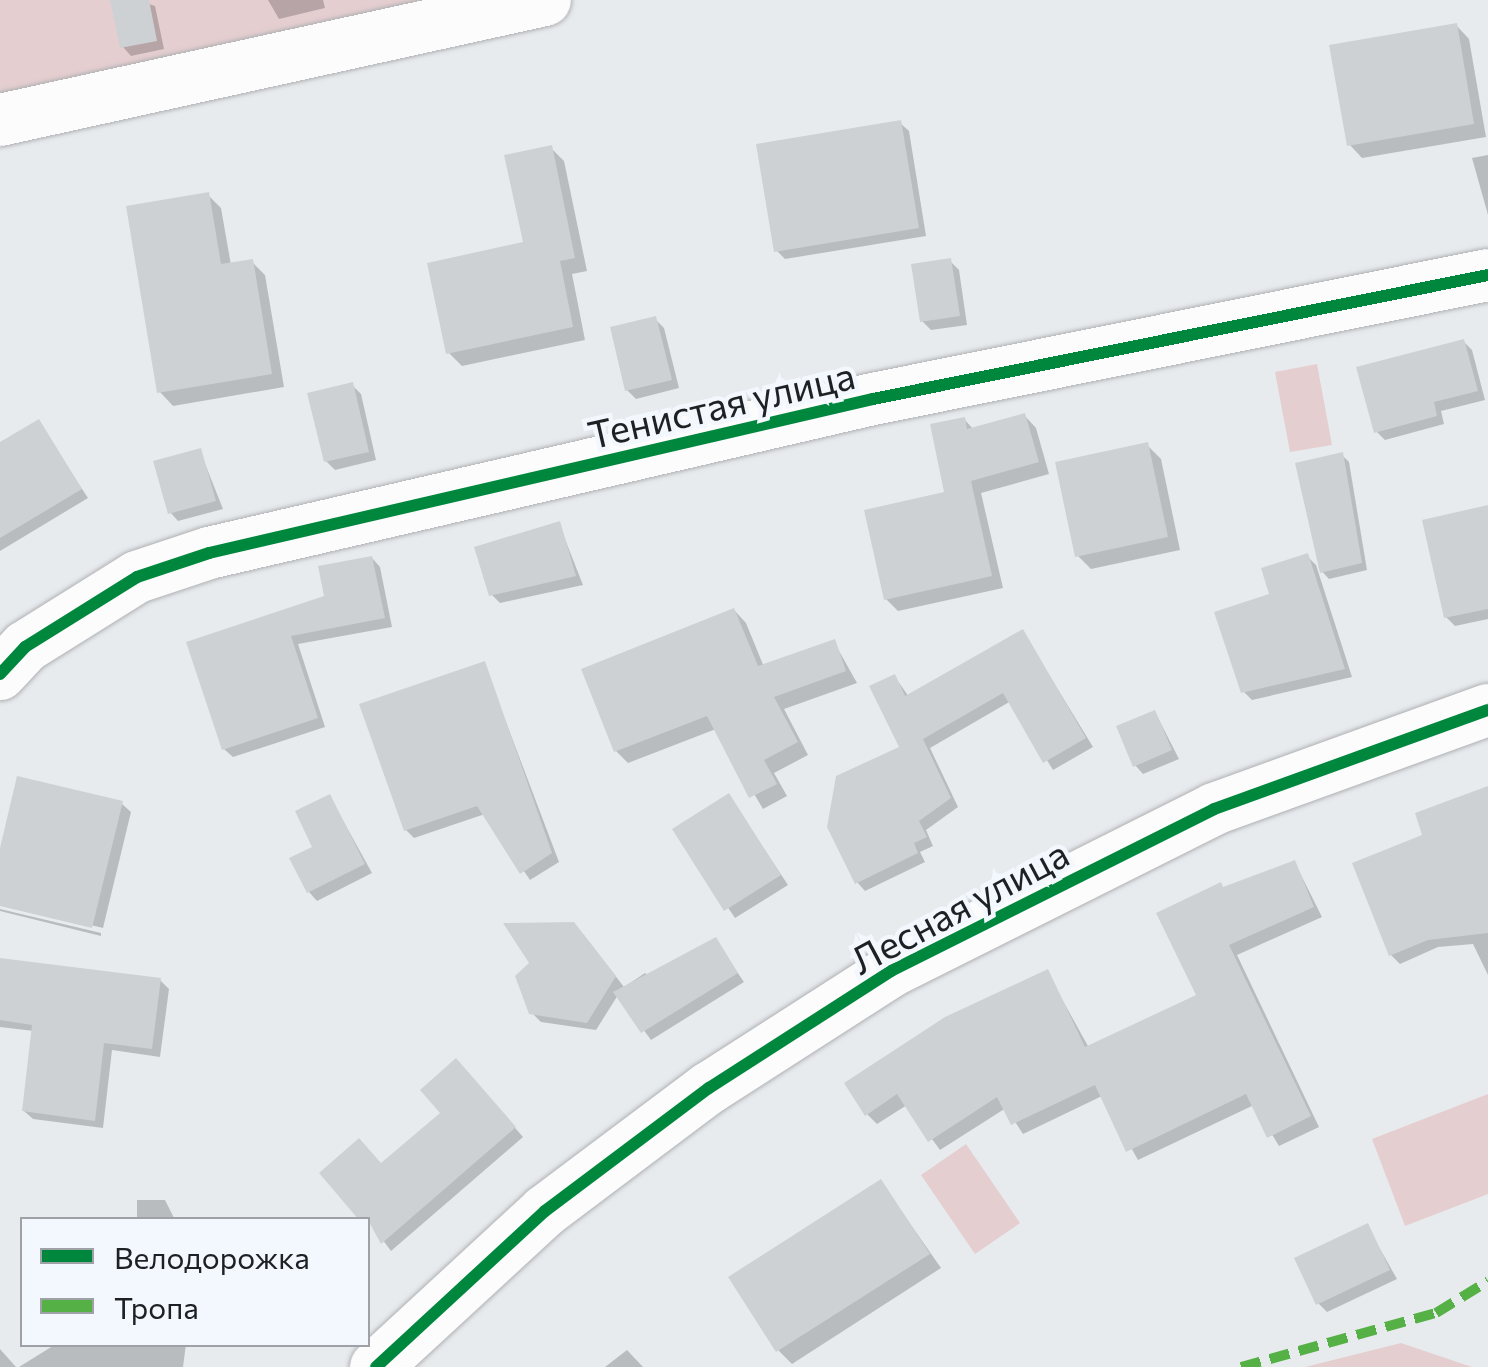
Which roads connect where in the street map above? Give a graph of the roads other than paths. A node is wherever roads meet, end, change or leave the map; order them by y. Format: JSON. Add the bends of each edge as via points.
{"nodes":[{"id":1,"x":545,"y":0,"type":"edge"},
{"id":2,"x":0,"y":120,"type":"edge"},
{"id":3,"x":1488,"y":275,"type":"edge"},
{"id":4,"x":0,"y":674,"type":"edge"},
{"id":5,"x":1488,"y":710,"type":"edge"},
{"id":6,"x":376,"y":1367,"type":"edge"}],
"edges":[{"from":1,"to":2,"type":"street"},
{"from":3,"to":4,"type":"street","name":"Тенистая улица","via":[[873,400],[209,553],[137,577],[25,647]]},
{"from":5,"to":6,"type":"street","name":"Лесная улица","via":[[1214,809],[891,970],[709,1088],[546,1211]]}]}
